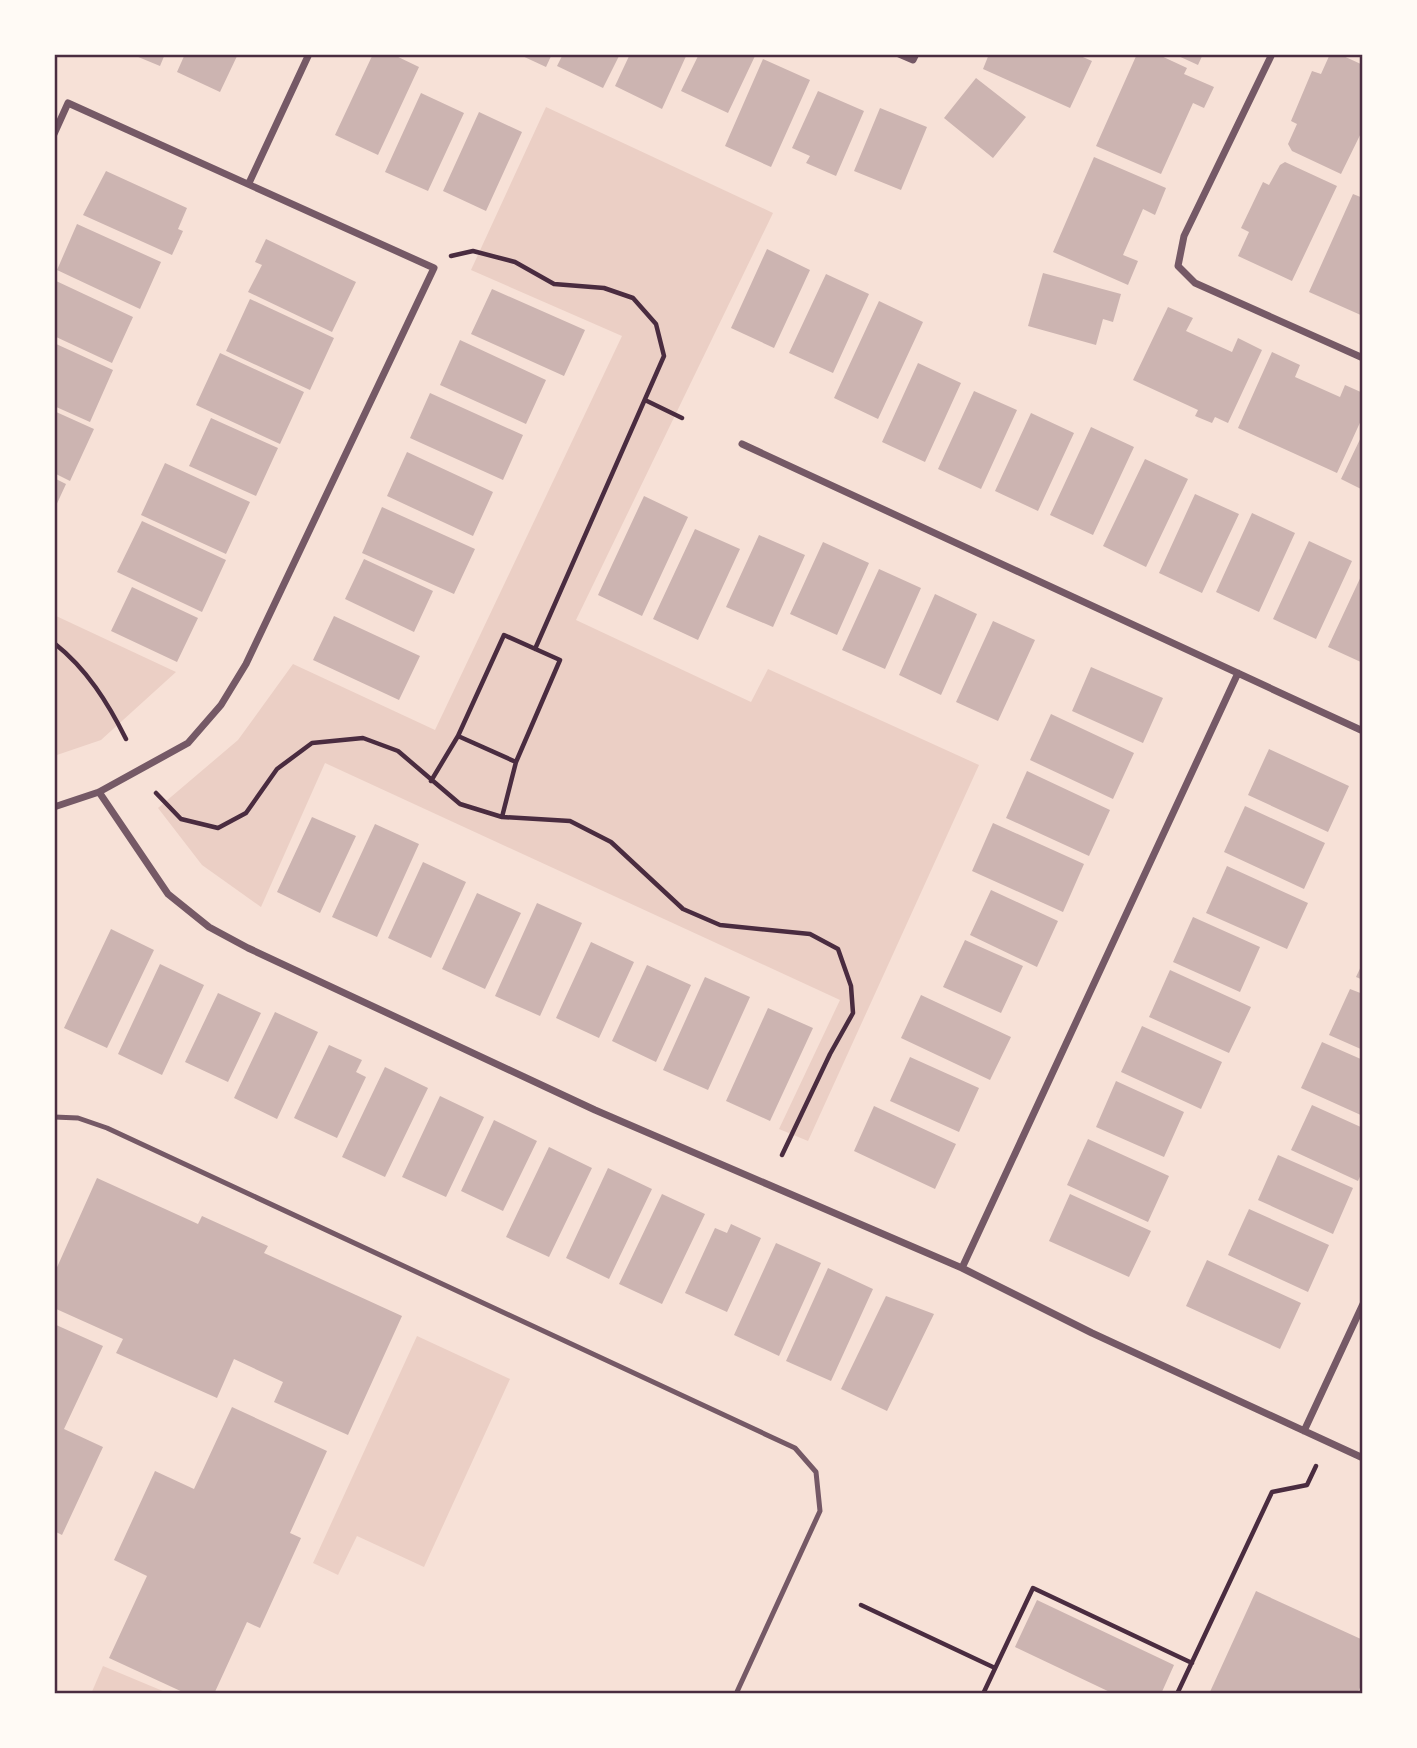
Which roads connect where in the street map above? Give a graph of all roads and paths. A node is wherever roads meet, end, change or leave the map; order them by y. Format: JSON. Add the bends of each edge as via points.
{"nodes":[{"id":1,"x":309,"y":54,"type":"edge"},
{"id":2,"x":899,"y":54,"type":"edge"},
{"id":3,"x":1272,"y":54,"type":"edge"},
{"id":4,"x":914,"y":57,"type":"edge"},
{"id":5,"x":54,"y":134,"type":"edge"},
{"id":6,"x":248,"y":183,"type":"junction"},
{"id":7,"x":451,"y":256,"type":"dead end"},
{"id":8,"x":1363,"y":358,"type":"edge"},
{"id":9,"x":647,"y":401,"type":"junction"},
{"id":10,"x":682,"y":418,"type":"dead end"},
{"id":11,"x":742,"y":444,"type":"dead end"},
{"id":12,"x":54,"y":643,"type":"edge"},
{"id":13,"x":535,"y":649,"type":"junction"},
{"id":14,"x":1238,"y":673,"type":"junction"},
{"id":15,"x":1363,"y":731,"type":"edge"},
{"id":16,"x":458,"y":736,"type":"junction"},
{"id":17,"x":126,"y":739,"type":"dead end"},
{"id":18,"x":516,"y":762,"type":"junction"},
{"id":19,"x":431,"y":781,"type":"junction"},
{"id":20,"x":99,"y":792,"type":"junction"},
{"id":21,"x":156,"y":793,"type":"dead end"},
{"id":22,"x":54,"y":807,"type":"edge"},
{"id":23,"x":502,"y":817,"type":"junction"},
{"id":24,"x":54,"y":1117,"type":"edge"},
{"id":25,"x":782,"y":1156,"type":"dead end"},
{"id":26,"x":962,"y":1268,"type":"junction"},
{"id":27,"x":1363,"y":1304,"type":"edge"},
{"id":28,"x":1304,"y":1431,"type":"junction"},
{"id":29,"x":1363,"y":1458,"type":"edge"},
{"id":30,"x":1317,"y":1466,"type":"dead end"},
{"id":31,"x":861,"y":1605,"type":"dead end"},
{"id":32,"x":1192,"y":1663,"type":"junction"},
{"id":33,"x":995,"y":1668,"type":"junction"},
{"id":34,"x":736,"y":1694,"type":"edge"},
{"id":35,"x":983,"y":1694,"type":"edge"},
{"id":36,"x":1177,"y":1694,"type":"edge"}],
"edges":[{"from":1,"to":6,"type":"street"},
{"from":2,"to":4,"type":"street"},
{"from":3,"to":8,"type":"street","via":[[1184,236],[1178,266],[1195,283]]},
{"from":5,"to":6,"type":"street","via":[[68,103]]},
{"from":6,"to":20,"type":"street","via":[[434,268],[246,664],[221,705],[188,743]]},
{"from":7,"to":9,"type":"path","via":[[473,251],[515,262],[554,284],[604,288],[633,298],[656,324],[664,356]]},
{"from":9,"to":10,"type":"path"},
{"from":9,"to":13,"type":"path"},
{"from":11,"to":14,"type":"street"},
{"from":12,"to":17,"type":"path","via":[[107,702]]},
{"from":13,"to":16,"type":"path","via":[[504,635]]},
{"from":13,"to":18,"type":"path","via":[[560,660]]},
{"from":14,"to":15,"type":"street"},
{"from":14,"to":26,"type":"street"},
{"from":16,"to":18,"type":"path"},
{"from":16,"to":19,"type":"path"},
{"from":18,"to":23,"type":"path"},
{"from":19,"to":21,"type":"path","via":[[398,751],[363,738],[312,743],[277,769],[246,813],[218,828],[181,819]]},
{"from":19,"to":23,"type":"path","via":[[460,804]]},
{"from":20,"to":22,"type":"street"},
{"from":20,"to":26,"type":"street","via":[[168,894],[209,927],[595,1110]]},
{"from":23,"to":25,"type":"path","via":[[569,821],[611,842],[683,909],[720,925],[810,934],[838,949],[851,986],[853,1013]]},
{"from":24,"to":34,"type":"lane","via":[[78,1118],[107,1128],[796,1448],[816,1472],[820,1511]]},
{"from":26,"to":28,"type":"street"},
{"from":27,"to":28,"type":"street"},
{"from":28,"to":29,"type":"street"},
{"from":30,"to":32,"type":"path","via":[[1307,1485],[1272,1492]]},
{"from":31,"to":33,"type":"path"},
{"from":32,"to":33,"type":"path","via":[[1033,1588]]},
{"from":32,"to":36,"type":"path"},
{"from":33,"to":35,"type":"path"}]}
